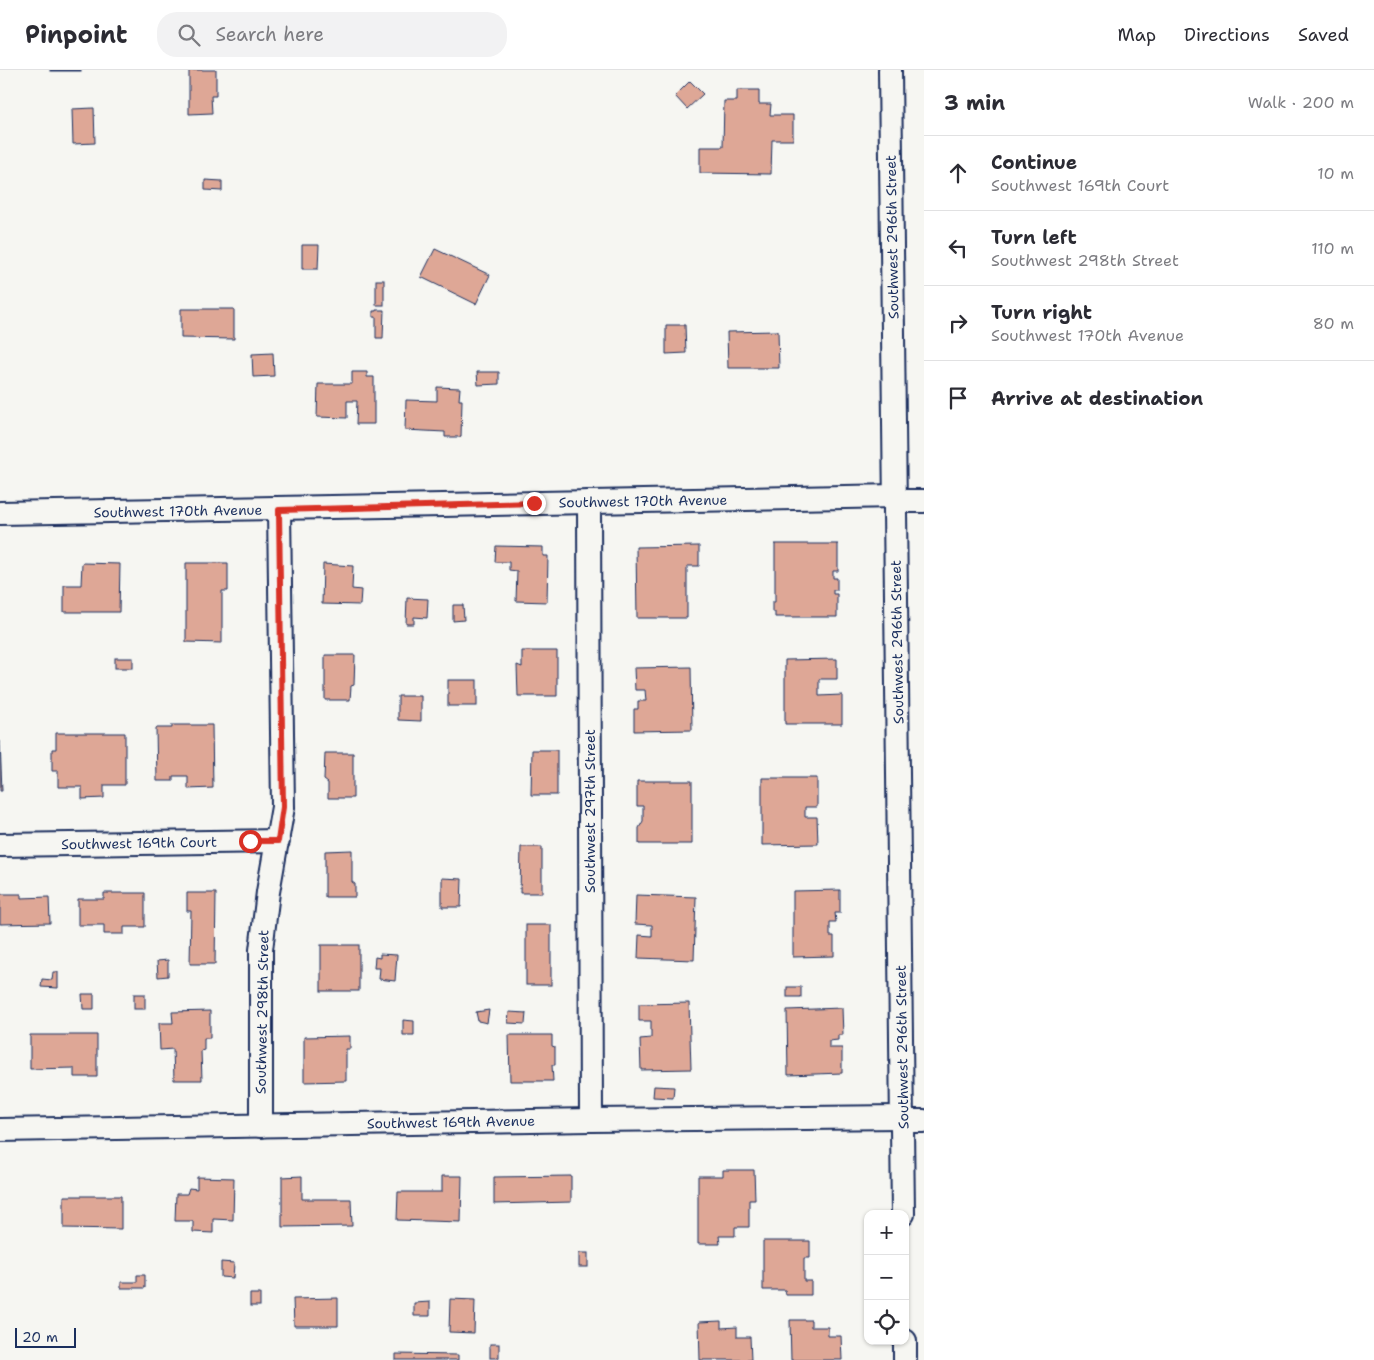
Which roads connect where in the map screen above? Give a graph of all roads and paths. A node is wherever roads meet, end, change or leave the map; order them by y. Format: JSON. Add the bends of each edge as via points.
{"nodes":[{"id":1,"x":890,"y":70,"type":"edge"},
{"id":2,"x":896,"y":499,"type":"junction"},
{"id":3,"x":924,"y":501,"type":"edge"},
{"id":4,"x":589,"y":502,"type":"junction"},
{"id":5,"x":279,"y":510,"type":"junction"},
{"id":6,"x":0,"y":513,"type":"edge"},
{"id":7,"x":278,"y":841,"type":"junction"},
{"id":8,"x":0,"y":845,"type":"edge"},
{"id":9,"x":591,"y":1120,"type":"junction"},
{"id":10,"x":910,"y":1120,"type":"edge"},
{"id":11,"x":260,"y":1126,"type":"junction"},
{"id":12,"x":0,"y":1130,"type":"edge"},
{"id":13,"x":904,"y":1210,"type":"edge"},
{"id":14,"x":905,"y":1345,"type":"edge"},
{"id":15,"x":905,"y":1360,"type":"edge"}],
"edges":[{"from":1,"to":2,"type":"street","name":"Southwest 296th Street"},
{"from":2,"to":3,"type":"street","name":"Southwest 170th Avenue"},
{"from":2,"to":4,"type":"street","name":"Southwest 170th Avenue"},
{"from":2,"to":10,"type":"street","name":"Southwest 296th Street"},
{"from":4,"to":5,"type":"street","name":"Southwest 170th Avenue"},
{"from":4,"to":9,"type":"street","name":"Southwest 297th Street"},
{"from":5,"to":6,"type":"street","name":"Southwest 170th Avenue"},
{"from":5,"to":7,"type":"street","name":"Southwest 298th Street","via":[[283,807]]},
{"from":7,"to":8,"type":"street","name":"Southwest 169th Court"},
{"from":7,"to":11,"type":"street","name":"Southwest 298th Street","via":[[260,950]]},
{"from":9,"to":10,"type":"street","name":"Southwest 169th Avenue"},
{"from":9,"to":11,"type":"street","name":"Southwest 169th Avenue"},
{"from":10,"to":13,"type":"street","name":"Southwest 296th Street"},
{"from":11,"to":12,"type":"street","name":"Southwest 169th Avenue"},
{"from":14,"to":15,"type":"street"}]}
